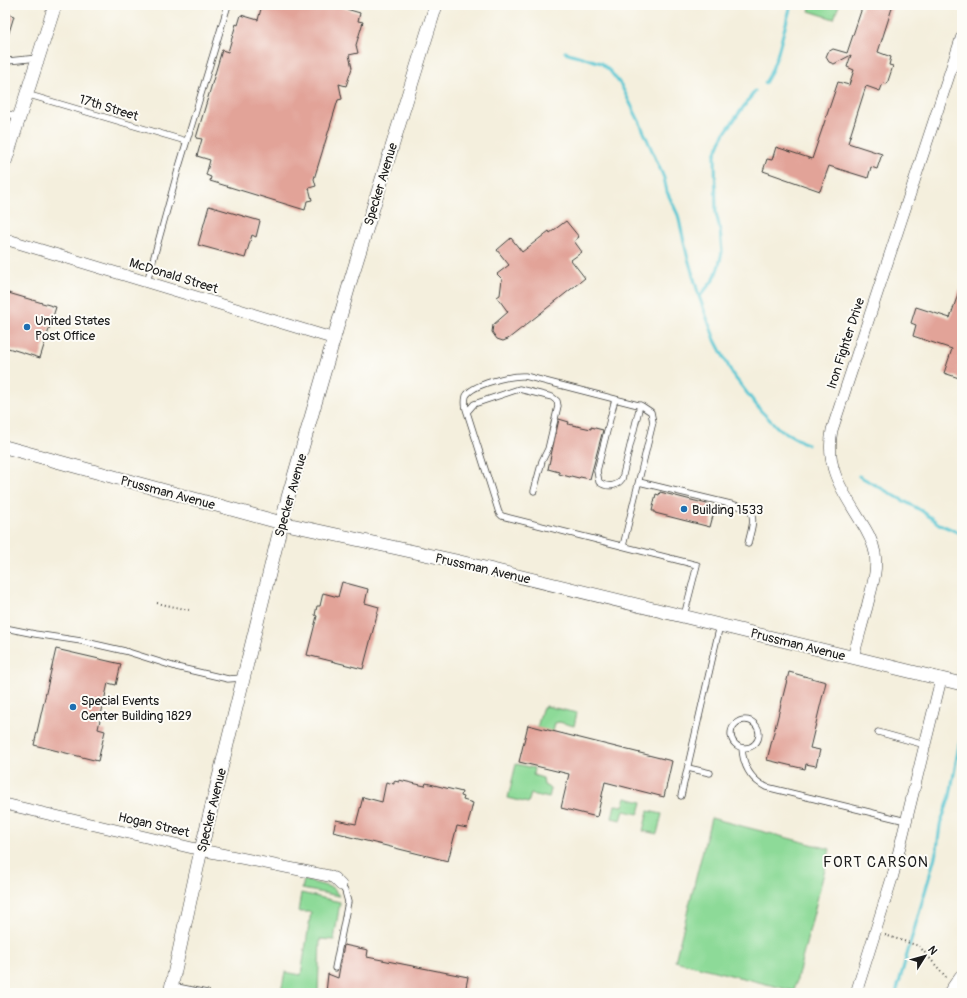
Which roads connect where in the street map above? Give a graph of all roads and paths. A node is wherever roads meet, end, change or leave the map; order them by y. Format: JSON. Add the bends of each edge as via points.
{"nodes":[{"id":1,"x":55,"y":5,"type":"edge"},
{"id":2,"x":228,"y":5,"type":"edge"},
{"id":3,"x":436,"y":5,"type":"edge"},
{"id":4,"x":962,"y":36,"type":"edge"},
{"id":5,"x":38,"y":58,"type":"junction"},
{"id":6,"x":5,"y":69,"type":"edge"},
{"id":7,"x":26,"y":93,"type":"junction"},
{"id":8,"x":5,"y":113,"type":"edge"},
{"id":9,"x":19,"y":117,"type":"junction"},
{"id":10,"x":186,"y":141,"type":"junction"},
{"id":11,"x":5,"y":162,"type":"edge"},
{"id":12,"x":5,"y":239,"type":"edge"},
{"id":13,"x":147,"y":282,"type":"junction"},
{"id":14,"x":335,"y":339,"type":"junction"},
{"id":15,"x":615,"y":399,"type":"junction"},
{"id":16,"x":640,"y":405,"type":"junction"},
{"id":17,"x":467,"y":412,"type":"junction"},
{"id":18,"x":5,"y":447,"type":"edge"},
{"id":19,"x":639,"y":482,"type":"junction"},
{"id":20,"x":534,"y":490,"type":"dead end"},
{"id":21,"x":282,"y":523,"type":"junction"},
{"id":22,"x":748,"y":544,"type":"dead end"},
{"id":23,"x":623,"y":546,"type":"junction"},
{"id":24,"x":157,"y":603,"type":"dead end"},
{"id":25,"x":189,"y":610,"type":"dead end"},
{"id":26,"x":684,"y":616,"type":"junction"},
{"id":27,"x":720,"y":625,"type":"junction"},
{"id":28,"x":5,"y":628,"type":"edge"},
{"id":29,"x":853,"y":657,"type":"junction"},
{"id":30,"x":244,"y":677,"type":"junction"},
{"id":31,"x":941,"y":678,"type":"junction"},
{"id":32,"x":962,"y":684,"type":"edge"},
{"id":33,"x":878,"y":732,"type":"dead end"},
{"id":34,"x":925,"y":744,"type":"junction"},
{"id":35,"x":742,"y":748,"type":"junction"},
{"id":36,"x":688,"y":768,"type":"junction"},
{"id":37,"x":710,"y":772,"type":"dead end"},
{"id":38,"x":682,"y":796,"type":"dead end"},
{"id":39,"x":5,"y":804,"type":"edge"},
{"id":40,"x":906,"y":821,"type":"junction"},
{"id":41,"x":201,"y":850,"type":"junction"},
{"id":42,"x":341,"y":885,"type":"joint"},
{"id":43,"x":876,"y":932,"type":"junction"},
{"id":44,"x":335,"y":968,"type":"dead end"},
{"id":45,"x":956,"y":986,"type":"edge"},
{"id":46,"x":170,"y":989,"type":"edge"},
{"id":47,"x":207,"y":993,"type":"edge"},
{"id":48,"x":856,"y":993,"type":"edge"}],
"edges":[{"from":1,"to":5,"type":"street"},
{"from":2,"to":10,"type":"lane"},
{"from":3,"to":14,"type":"street","name":"Specker Avenue"},
{"from":4,"to":29,"type":"street","name":"Iron Fighter Drive","via":[[832,430],[830,456],[834,473],[869,535],[875,554],[873,582]]},
{"from":5,"to":6,"type":"lane","via":[[8,61]]},
{"from":5,"to":7,"type":"street"},
{"from":7,"to":9,"type":"street"},
{"from":7,"to":10,"type":"lane","name":"17th Street"},
{"from":8,"to":9,"type":"lane"},
{"from":9,"to":11,"type":"street"},
{"from":10,"to":13,"type":"lane"},
{"from":12,"to":13,"type":"street","name":"McDonald Street"},
{"from":13,"to":14,"type":"street","name":"McDonald Street"},
{"from":14,"to":21,"type":"street","name":"Specker Avenue"},
{"from":15,"to":16,"type":"lane"},
{"from":15,"to":16,"type":"lane","via":[[597,471],[600,482],[605,486],[614,485],[622,479]]},
{"from":15,"to":17,"type":"lane","via":[[525,376],[513,376],[479,386],[471,391],[466,398]]},
{"from":16,"to":19,"type":"lane","via":[[650,412],[653,422]]},
{"from":17,"to":20,"type":"lane","via":[[474,404],[519,389],[557,400],[558,406],[548,449]]},
{"from":17,"to":23,"type":"lane","via":[[502,516]]},
{"from":18,"to":21,"type":"street","name":"Prussman Avenue"},
{"from":19,"to":22,"type":"lane","via":[[747,508],[753,518]]},
{"from":19,"to":23,"type":"lane"},
{"from":21,"to":26,"type":"street","name":"Prussman Avenue","via":[[456,561]]},
{"from":21,"to":30,"type":"street","name":"Specker Avenue"},
{"from":23,"to":26,"type":"lane","via":[[697,565]]},
{"from":24,"to":25,"type":"path"},
{"from":26,"to":27,"type":"street","name":"Prussman Avenue"},
{"from":27,"to":29,"type":"street","name":"Prussman Avenue"},
{"from":27,"to":36,"type":"lane"},
{"from":28,"to":30,"type":"lane","via":[[81,640],[228,679]]},
{"from":29,"to":31,"type":"street","name":"Prussman Avenue"},
{"from":30,"to":41,"type":"street","name":"Specker Avenue"},
{"from":31,"to":32,"type":"street","name":"Prussman Avenue"},
{"from":31,"to":34,"type":"street"},
{"from":33,"to":34,"type":"lane"},
{"from":34,"to":40,"type":"street"},
{"from":35,"to":35,"type":"lane","via":[[754,745],[759,737],[755,725],[746,720],[737,723],[732,734],[734,742]]},
{"from":35,"to":40,"type":"lane","via":[[747,770],[755,780],[766,787]]},
{"from":36,"to":37,"type":"lane"},
{"from":36,"to":38,"type":"lane"},
{"from":39,"to":41,"type":"street","name":"Hogan Street"},
{"from":40,"to":43,"type":"street"},
{"from":41,"to":42,"type":"street","name":"Hogan Street","via":[[329,876]]},
{"from":41,"to":46,"type":"street","name":"Specker Avenue"},
{"from":42,"to":44,"type":"lane","via":[[348,902]]},
{"from":43,"to":45,"type":"path","via":[[919,946]]},
{"from":43,"to":48,"type":"street"},
{"from":46,"to":47,"type":"lane"}]}
